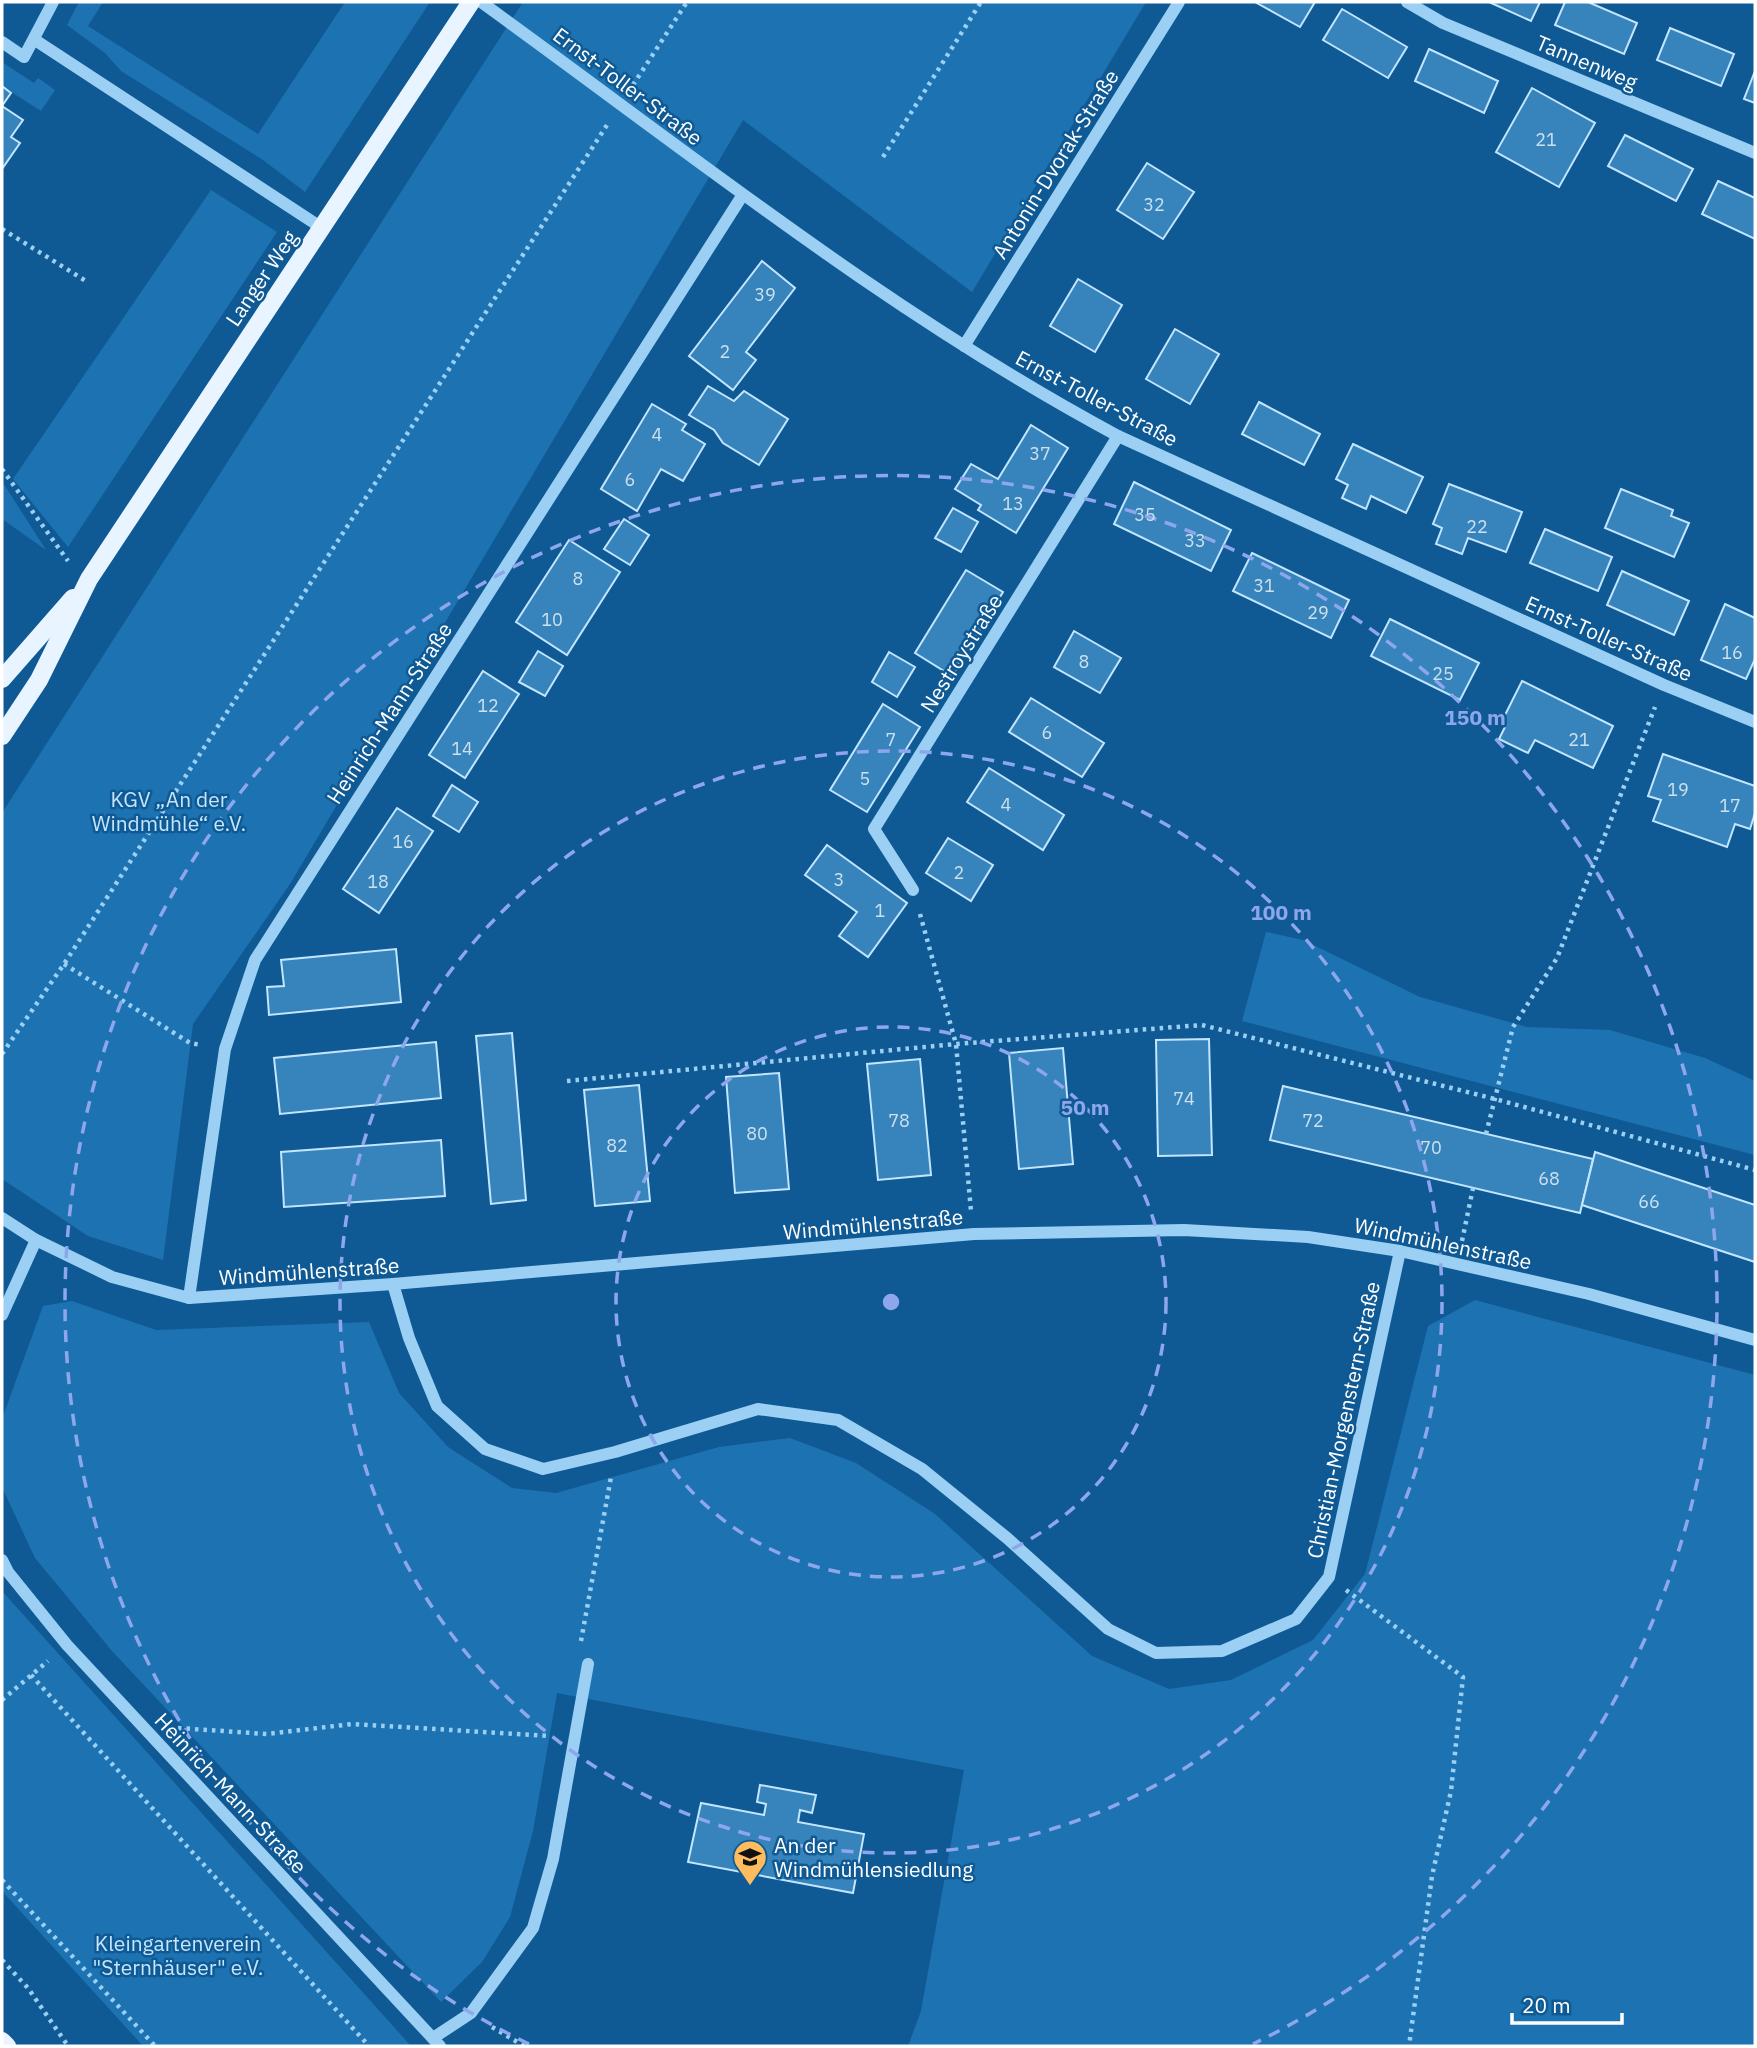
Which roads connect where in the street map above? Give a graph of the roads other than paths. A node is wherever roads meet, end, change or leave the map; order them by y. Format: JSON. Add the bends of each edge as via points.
{"nodes":[{"id":1,"x":53,"y":2,"type":"edge"},
{"id":2,"x":471,"y":2,"type":"edge"},
{"id":3,"x":481,"y":2,"type":"edge"},
{"id":4,"x":1179,"y":2,"type":"edge"},
{"id":5,"x":1407,"y":2,"type":"edge"},
{"id":6,"x":35,"y":40,"type":"junction"},
{"id":7,"x":2,"y":42,"type":"edge"},
{"id":8,"x":1755,"y":153,"type":"edge"},
{"id":9,"x":742,"y":196,"type":"junction"},
{"id":10,"x":322,"y":228,"type":"junction"},
{"id":11,"x":964,"y":346,"type":"junction"},
{"id":12,"x":1118,"y":436,"type":"junction"},
{"id":13,"x":89,"y":579,"type":"junction"},
{"id":14,"x":2,"y":679,"type":"edge"},
{"id":15,"x":1755,"y":722,"type":"edge"},
{"id":16,"x":2,"y":736,"type":"edge"},
{"id":17,"x":913,"y":890,"type":"road end"},
{"id":18,"x":2,"y":1218,"type":"edge"},
{"id":19,"x":36,"y":1240,"type":"junction"},
{"id":20,"x":1400,"y":1251,"type":"junction"},
{"id":21,"x":393,"y":1284,"type":"junction"},
{"id":22,"x":189,"y":1298,"type":"junction"},
{"id":23,"x":2,"y":1315,"type":"edge"},
{"id":24,"x":1755,"y":1340,"type":"edge"},
{"id":25,"x":2,"y":1560,"type":"edge"},
{"id":26,"x":588,"y":1664,"type":"road end"},
{"id":27,"x":2,"y":2041,"type":"edge"},
{"id":28,"x":437,"y":2042,"type":"edge"},
{"id":29,"x":7,"y":2046,"type":"edge"}],
"edges":[{"from":1,"to":6,"type":"street"},
{"from":2,"to":10,"type":"main road","name":"Langer Weg"},
{"from":3,"to":9,"type":"street","name":"Ernst-Toller-Straße"},
{"from":4,"to":11,"type":"street","name":"Antonin-Dvorak-Straße"},
{"from":5,"to":8,"type":"street","name":"Tannenweg","via":[[1443,23]]},
{"from":6,"to":7,"type":"street","via":[[24,57]]},
{"from":6,"to":10,"type":"street"},
{"from":9,"to":11,"type":"street","name":"Ernst-Toller-Straße"},
{"from":9,"to":22,"type":"street","name":"Heinrich-Mann-Straße","via":[[255,960],[225,1049]]},
{"from":10,"to":13,"type":"main road","name":"Langer Weg"},
{"from":11,"to":12,"type":"street","name":"Ernst-Toller-Straße"},
{"from":12,"to":15,"type":"street","name":"Ernst-Toller-Straße","via":[[1664,685]]},
{"from":12,"to":17,"type":"street","name":"Nestroystraße","via":[[874,829]]},
{"from":13,"to":14,"type":"main road","name":"Langer Weg"},
{"from":13,"to":16,"type":"main road","name":"Langer Weg","via":[[39,680]]},
{"from":18,"to":19,"type":"street","name":"Windmühlenstraße"},
{"from":19,"to":22,"type":"street","name":"Windmühlenstraße","via":[[111,1277]]},
{"from":19,"to":23,"type":"street"},
{"from":20,"to":21,"type":"street","name":"Windmühlenstraße","via":[[1308,1237],[1184,1230],[974,1234]]},
{"from":20,"to":21,"type":"street","name":"Christian-Morgenstern-Straße","via":[[1329,1577],[1296,1619],[1222,1651],[1156,1653],[1108,1629],[922,1469],[838,1420],[758,1409],[543,1469],[485,1449],[438,1406],[409,1338]]},
{"from":20,"to":24,"type":"street","name":"Windmühlenstraße","via":[[1589,1294]]},
{"from":21,"to":22,"type":"street","name":"Windmühlenstraße"},
{"from":25,"to":28,"type":"street","name":"Heinrich-Mann-Straße","via":[[68,1645]]},
{"from":26,"to":28,"type":"street","via":[[553,1858],[533,1928],[471,2013]]},
{"from":27,"to":29,"type":"main road"}]}
